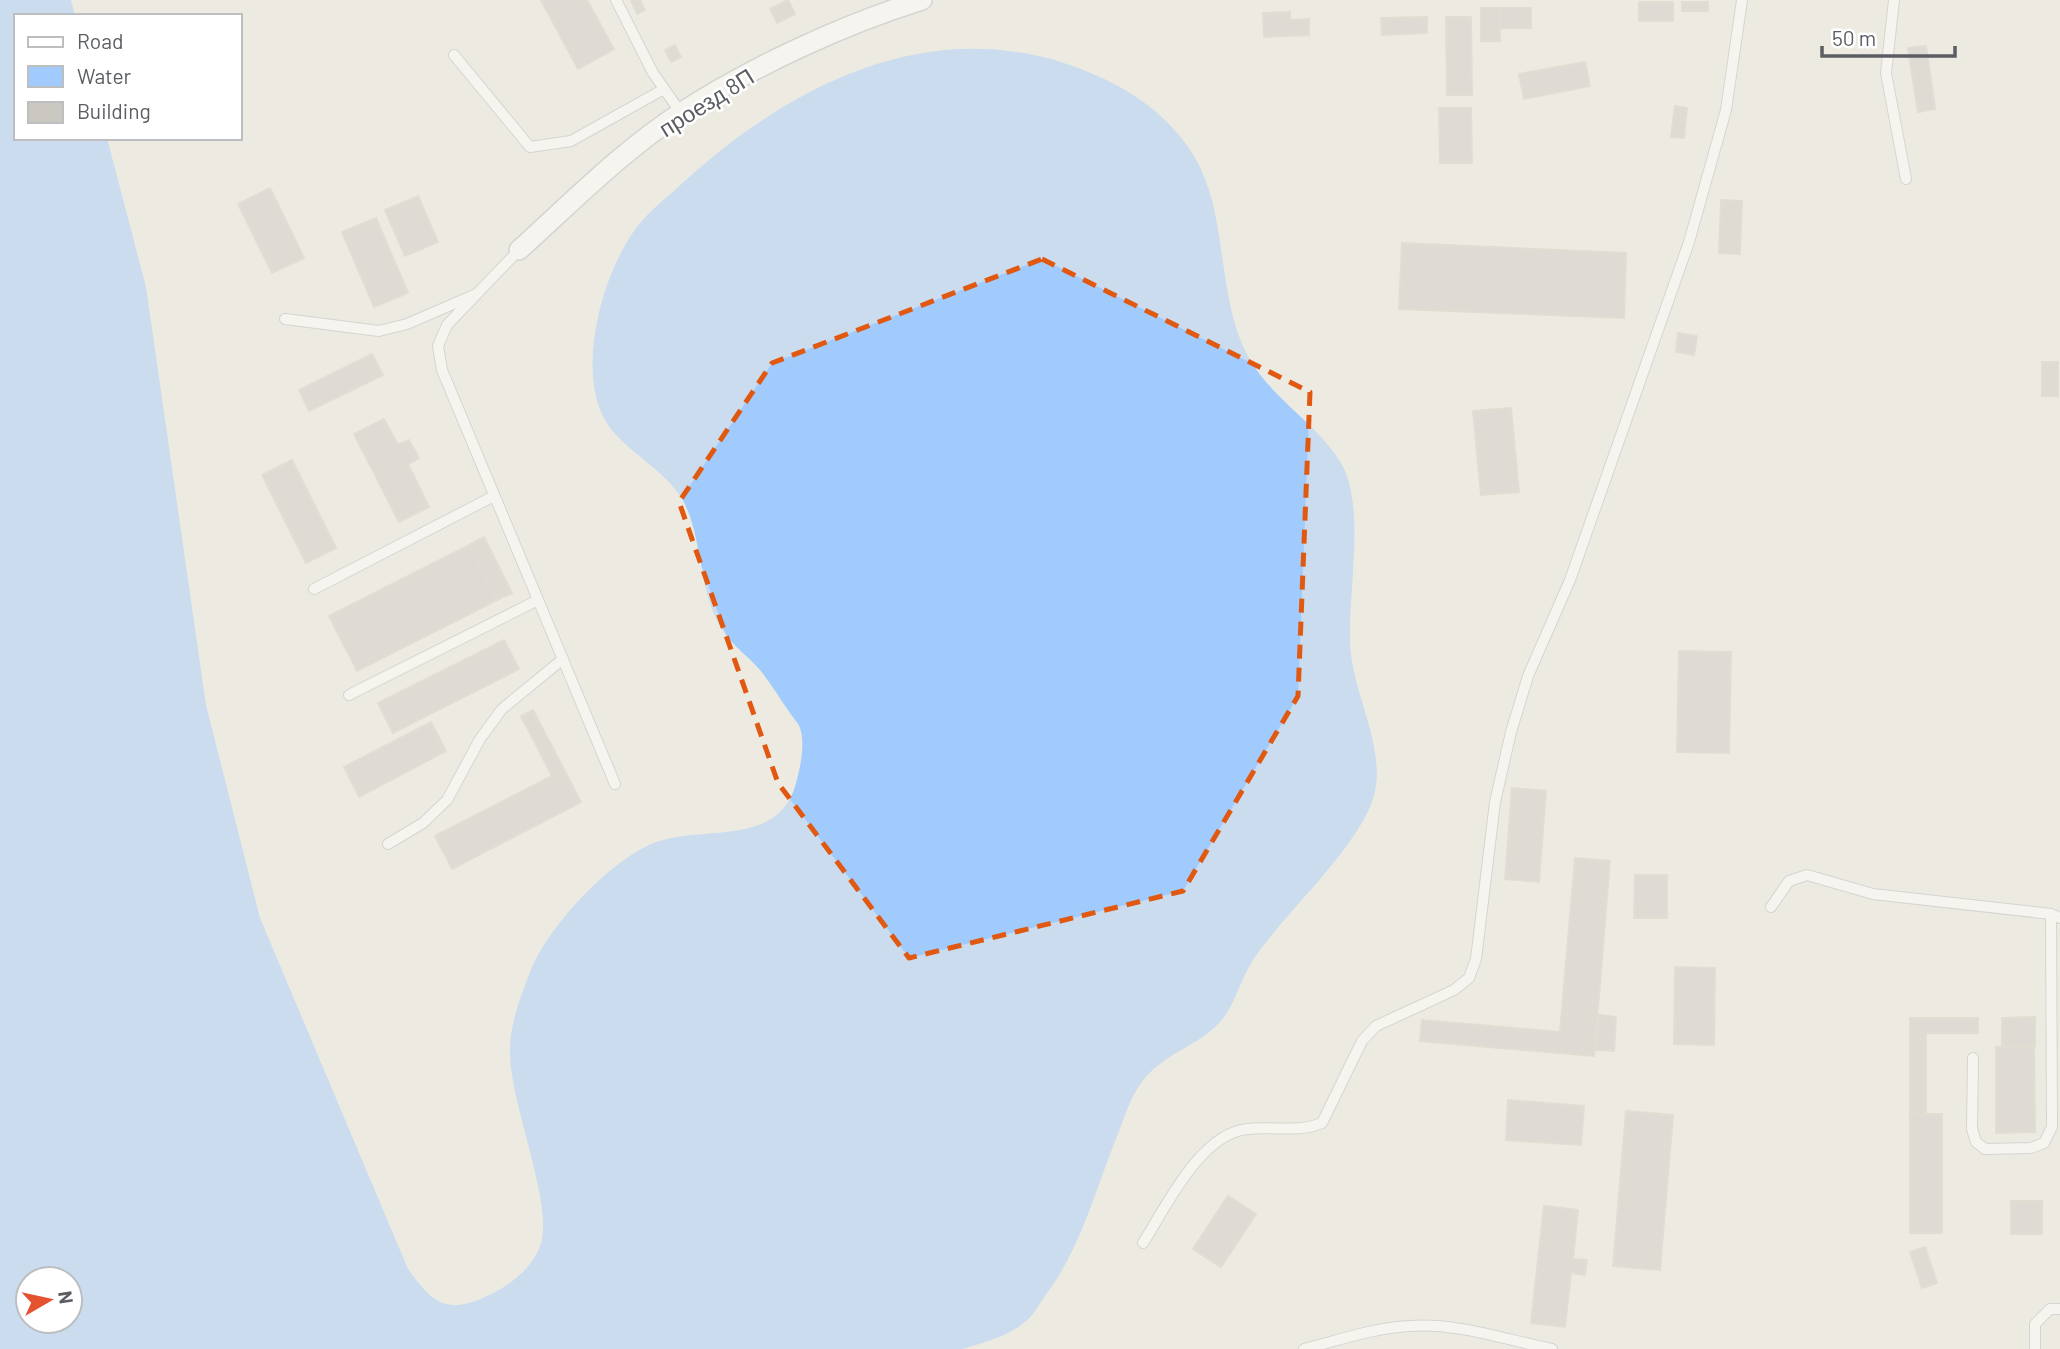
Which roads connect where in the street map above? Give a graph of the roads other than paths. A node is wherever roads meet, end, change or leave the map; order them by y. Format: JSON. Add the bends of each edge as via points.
{"nodes":[{"id":1,"x":616,"y":0,"type":"edge"},
{"id":2,"x":1742,"y":0,"type":"edge"},
{"id":3,"x":1894,"y":0,"type":"edge"},
{"id":4,"x":912,"y":1,"type":"edge"},
{"id":5,"x":454,"y":55,"type":"dead end"},
{"id":6,"x":664,"y":89,"type":"junction"},
{"id":7,"x":681,"y":113,"type":"junction"},
{"id":8,"x":1906,"y":179,"type":"dead end"},
{"id":9,"x":519,"y":250,"type":"joint"},
{"id":10,"x":478,"y":293,"type":"junction"},
{"id":11,"x":285,"y":320,"type":"dead end"},
{"id":12,"x":495,"y":496,"type":"junction"},
{"id":13,"x":314,"y":589,"type":"dead end"},
{"id":14,"x":538,"y":600,"type":"junction"},
{"id":15,"x":563,"y":659,"type":"junction"},
{"id":16,"x":349,"y":695,"type":"dead end"},
{"id":17,"x":615,"y":784,"type":"dead end"},
{"id":18,"x":388,"y":844,"type":"dead end"},
{"id":19,"x":1771,"y":907,"type":"dead end"},
{"id":20,"x":2056,"y":916,"type":"edge"},
{"id":21,"x":1973,"y":1058,"type":"dead end"},
{"id":22,"x":1143,"y":1243,"type":"dead end"},
{"id":23,"x":2060,"y":1308,"type":"edge"},
{"id":24,"x":1304,"y":1349,"type":"edge"},
{"id":25,"x":1552,"y":1349,"type":"edge"},
{"id":26,"x":2035,"y":1349,"type":"edge"}],
"edges":[{"from":1,"to":6,"type":"lane"},
{"from":2,"to":22,"type":"lane","via":[[1726,110],[1689,242],[1511,732],[1494,803],[1476,959],[1469,978],[1454,990],[1376,1026],[1362,1041],[1322,1123],[1306,1130],[1243,1129],[1206,1150]]},
{"from":3,"to":8,"type":"lane","via":[[1886,74]]},
{"from":4,"to":7,"type":"street","name":"проезд 8П","via":[[760,69]]},
{"from":5,"to":6,"type":"lane","via":[[530,146],[571,141]]},
{"from":6,"to":7,"type":"lane"},
{"from":7,"to":9,"type":"street","name":"проезд 8П"},
{"from":9,"to":10,"type":"lane"},
{"from":10,"to":11,"type":"lane","via":[[379,331]]},
{"from":10,"to":12,"type":"lane","via":[[447,325],[438,346],[442,370]]},
{"from":12,"to":13,"type":"lane"},
{"from":12,"to":14,"type":"lane"},
{"from":14,"to":15,"type":"lane"},
{"from":14,"to":16,"type":"lane"},
{"from":15,"to":17,"type":"lane"},
{"from":15,"to":18,"type":"lane","via":[[502,709],[447,800],[423,823]]},
{"from":19,"to":20,"type":"lane","via":[[1789,881],[1807,875],[1873,894]]},
{"from":20,"to":21,"type":"lane","via":[[2052,1127],[2044,1143],[2031,1148],[1985,1149],[1976,1142],[1972,1129]]},
{"from":23,"to":26,"type":"lane","via":[[2050,1309],[2035,1324]]},
{"from":24,"to":25,"type":"lane","via":[[1411,1325]]}]}
